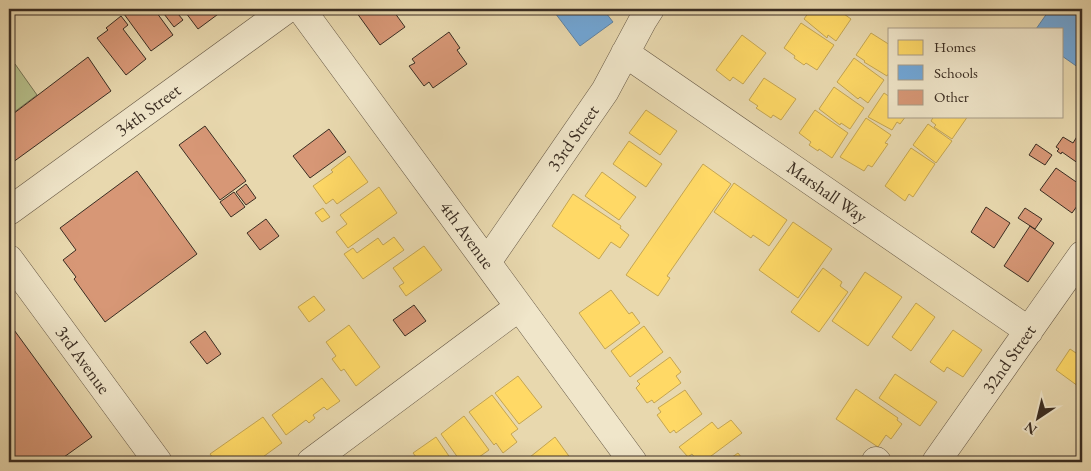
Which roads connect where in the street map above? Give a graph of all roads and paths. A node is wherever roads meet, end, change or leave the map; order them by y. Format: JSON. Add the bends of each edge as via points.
{"nodes":[{"id":1,"x":287,"y":9,"type":"edge"},
{"id":2,"x":302,"y":9,"type":"edge"},
{"id":3,"x":650,"y":9,"type":"edge"},
{"id":4,"x":625,"y":53,"type":"junction"},
{"id":5,"x":9,"y":211,"type":"edge"},
{"id":6,"x":1082,"y":255,"type":"edge"},
{"id":7,"x":9,"y":258,"type":"edge"},
{"id":8,"x":487,"y":262,"type":"junction"},
{"id":9,"x":519,"y":307,"type":"junction"},
{"id":10,"x":1029,"y":331,"type":"junction"},
{"id":11,"x":158,"y":462,"type":"edge"},
{"id":12,"x":311,"y":462,"type":"edge"},
{"id":13,"x":633,"y":462,"type":"edge"},
{"id":14,"x":936,"y":462,"type":"edge"}],
"edges":[{"from":1,"to":5,"type":"street","name":"34th Street"},
{"from":2,"to":8,"type":"street","name":"4th Avenue"},
{"from":3,"to":4,"type":"street","name":"33rd Street"},
{"from":4,"to":8,"type":"street","name":"33rd Street","via":[[605,91]]},
{"from":4,"to":10,"type":"street","name":"Marshall Way"},
{"from":6,"to":10,"type":"street","name":"32nd Street"},
{"from":7,"to":11,"type":"street","name":"3rd Avenue"},
{"from":8,"to":9,"type":"street","name":"4th Avenue"},
{"from":9,"to":12,"type":"street"},
{"from":9,"to":13,"type":"street","name":"4th Avenue"},
{"from":10,"to":14,"type":"street","name":"32nd Street"}]}
